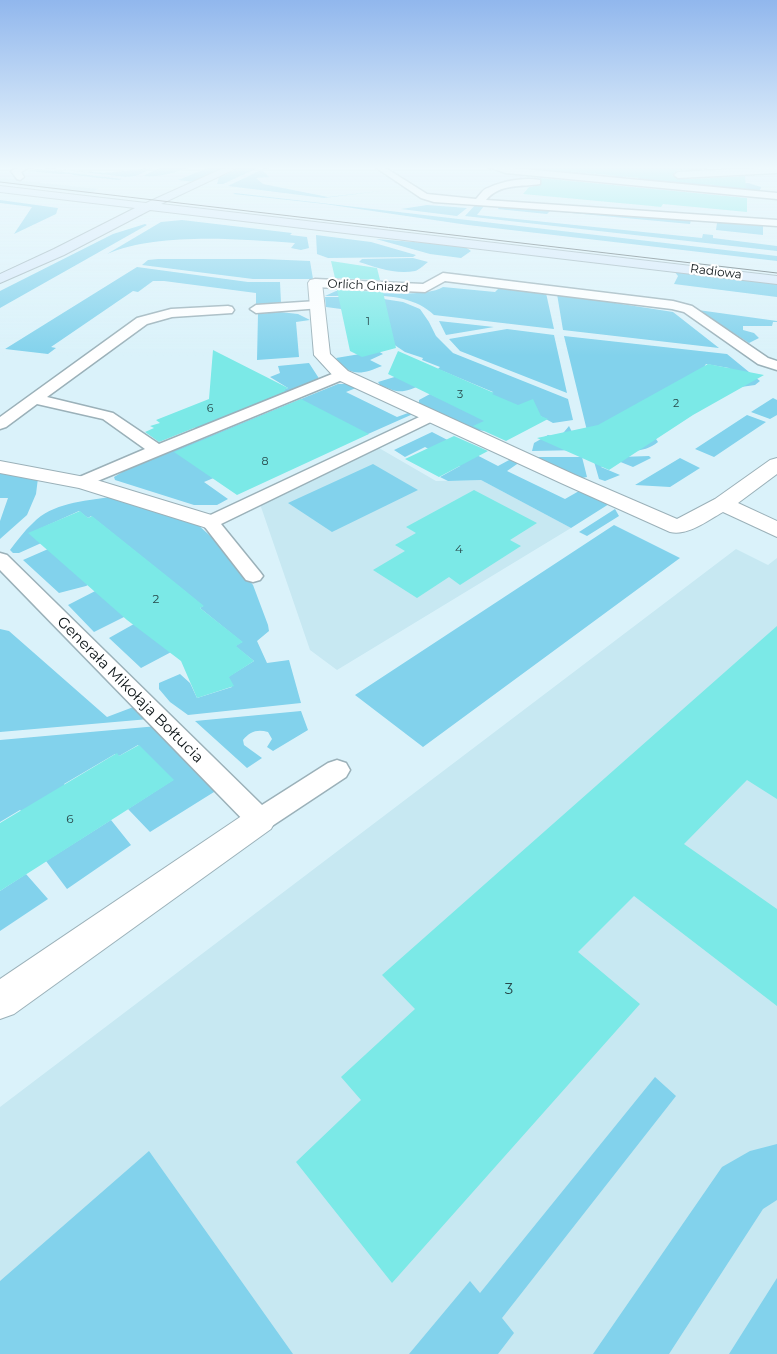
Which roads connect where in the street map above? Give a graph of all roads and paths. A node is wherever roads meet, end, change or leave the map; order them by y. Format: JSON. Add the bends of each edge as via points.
{"nodes":[{"id":1,"x":104,"y":230,"type":"edge"},
{"id":2,"x":349,"y":230,"type":"edge"},
{"id":3,"x":47,"y":243,"type":"dead end"},
{"id":4,"x":0,"y":269,"type":"edge"},
{"id":5,"x":0,"y":279,"type":"edge"},
{"id":6,"x":777,"y":280,"type":"edge"},
{"id":7,"x":315,"y":283,"type":"joint"},
{"id":8,"x":317,"y":305,"type":"junction"},
{"id":9,"x":256,"y":309,"type":"dead end"},
{"id":10,"x":228,"y":310,"type":"dead end"},
{"id":11,"x":777,"y":366,"type":"edge"},
{"id":12,"x":342,"y":375,"type":"junction"},
{"id":13,"x":35,"y":399,"type":"junction"},
{"id":14,"x":432,"y":416,"type":"junction"},
{"id":15,"x":0,"y":424,"type":"edge"},
{"id":16,"x":157,"y":450,"type":"junction"},
{"id":17,"x":777,"y":464,"type":"edge"},
{"id":18,"x":0,"y":468,"type":"edge"},
{"id":19,"x":84,"y":482,"type":"junction"},
{"id":20,"x":723,"y":504,"type":"junction"},
{"id":21,"x":210,"y":522,"type":"junction"},
{"id":22,"x":777,"y":530,"type":"edge"},
{"id":23,"x":0,"y":559,"type":"edge"},
{"id":24,"x":253,"y":576,"type":"dead end"},
{"id":25,"x":337,"y":770,"type":"dead end"},
{"id":26,"x":260,"y":820,"type":"junction"},
{"id":27,"x":0,"y":1001,"type":"edge"}],
"edges":[{"from":1,"to":5,"type":"street"},
{"from":2,"to":6,"type":"street","name":"Radiowa"},
{"from":3,"to":4,"type":"street"},
{"from":7,"to":8,"type":"street","name":"Orlich Gniazd"},
{"from":7,"to":11,"type":"lane","name":"Orlich Gniazd","via":[[425,288],[443,277],[673,305],[688,309],[763,361]]},
{"from":8,"to":9,"type":"lane"},
{"from":8,"to":12,"type":"street","name":"Orlich Gniazd","via":[[322,355]]},
{"from":10,"to":13,"type":"lane","via":[[171,313],[142,321]]},
{"from":12,"to":14,"type":"street","name":"Orlich Gniazd"},
{"from":12,"to":16,"type":"lane"},
{"from":13,"to":15,"type":"lane"},
{"from":13,"to":16,"type":"lane","via":[[108,416]]},
{"from":14,"to":20,"type":"street","name":"Orlich Gniazd","via":[[678,527]]},
{"from":14,"to":21,"type":"lane"},
{"from":16,"to":19,"type":"lane"},
{"from":17,"to":20,"type":"street"},
{"from":18,"to":19,"type":"street"},
{"from":19,"to":21,"type":"street"},
{"from":20,"to":22,"type":"street"},
{"from":21,"to":24,"type":"lane"},
{"from":23,"to":26,"type":"lane","name":"Generała Mikołaja Bołtucia"},
{"from":25,"to":26,"type":"lane"},
{"from":26,"to":27,"type":"street"}]}
